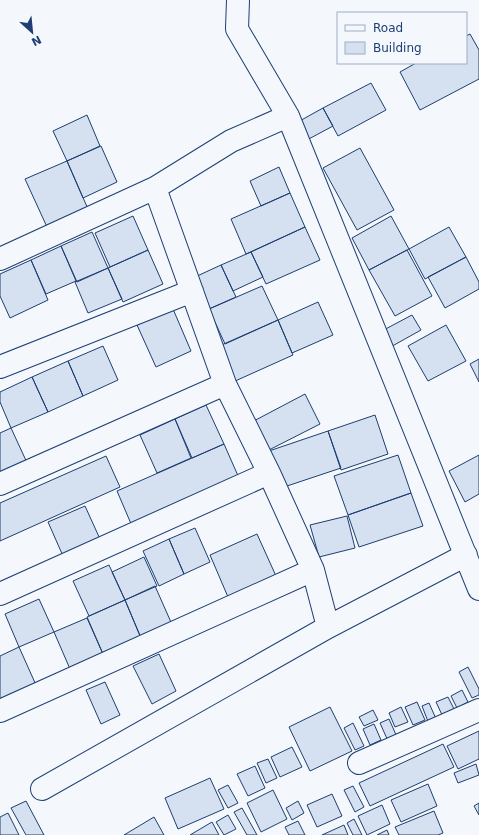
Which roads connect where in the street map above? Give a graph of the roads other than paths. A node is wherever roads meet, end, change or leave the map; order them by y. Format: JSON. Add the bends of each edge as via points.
{"nodes":[{"id":1,"x":238,"y":0,"type":"edge"},
{"id":2,"x":288,"y":116,"type":"junction"},
{"id":3,"x":155,"y":188,"type":"junction"},
{"id":4,"x":0,"y":259,"type":"edge"},
{"id":5,"x":192,"y":291,"type":"junction"},
{"id":6,"x":0,"y":367,"type":"edge"},
{"id":7,"x":224,"y":384,"type":"junction"},
{"id":8,"x":269,"y":473,"type":"junction"},
{"id":9,"x":0,"y":484,"type":"edge"},
{"id":10,"x":466,"y":555,"type":"junction"},
{"id":11,"x":313,"y":570,"type":"junction"},
{"id":12,"x":479,"y":590,"type":"edge"},
{"id":13,"x":0,"y":594,"type":"edge"},
{"id":14,"x":328,"y":627,"type":"junction"},
{"id":15,"x":479,"y":710,"type":"edge"},
{"id":16,"x":0,"y":711,"type":"edge"},
{"id":17,"x":359,"y":763,"type":"dead end"},
{"id":18,"x":42,"y":789,"type":"dead end"}],
"edges":[{"from":1,"to":2,"type":"street","via":[[237,29]]},
{"from":2,"to":3,"type":"street","via":[[231,141]]},
{"from":2,"to":10,"type":"street"},
{"from":3,"to":4,"type":"street"},
{"from":3,"to":5,"type":"street"},
{"from":5,"to":6,"type":"street"},
{"from":5,"to":7,"type":"street"},
{"from":7,"to":8,"type":"street"},
{"from":7,"to":9,"type":"street"},
{"from":8,"to":11,"type":"street"},
{"from":8,"to":13,"type":"street"},
{"from":10,"to":12,"type":"street"},
{"from":10,"to":14,"type":"street"},
{"from":11,"to":14,"type":"street"},
{"from":11,"to":16,"type":"street"},
{"from":14,"to":18,"type":"street"},
{"from":15,"to":17,"type":"street"}]}
